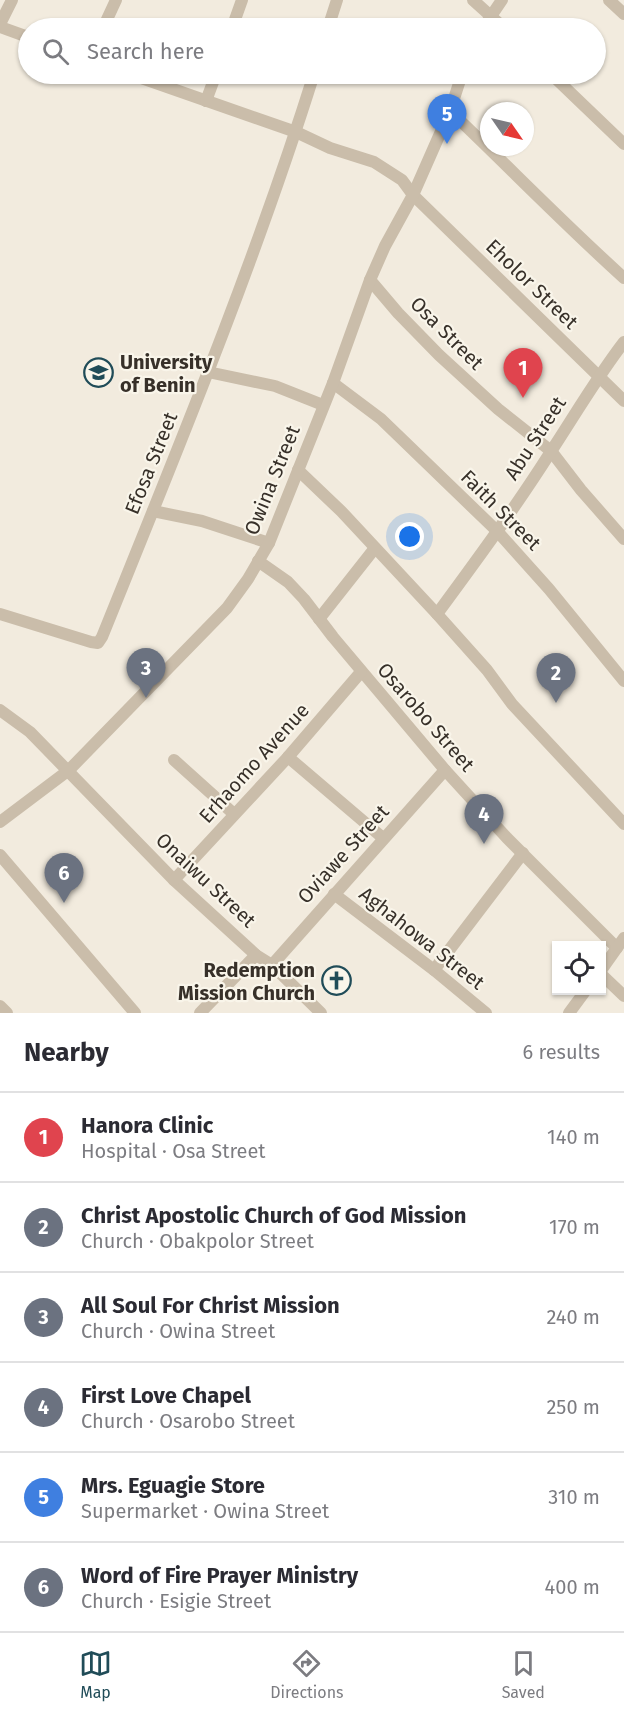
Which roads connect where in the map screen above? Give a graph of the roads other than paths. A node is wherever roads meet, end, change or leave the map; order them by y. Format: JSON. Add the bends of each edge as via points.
{"nodes":[{"id":1,"x":12,"y":0,"type":"edge"},
{"id":2,"x":116,"y":0,"type":"edge"},
{"id":3,"x":242,"y":0,"type":"edge"},
{"id":4,"x":337,"y":0,"type":"edge"},
{"id":5,"x":473,"y":0,"type":"edge"},
{"id":6,"x":502,"y":0,"type":"edge"},
{"id":7,"x":609,"y":0,"type":"edge"},
{"id":8,"x":624,"y":14,"type":"edge"},
{"id":9,"x":491,"y":15,"type":"junction"},
{"id":10,"x":108,"y":18,"type":"edge"},
{"id":11,"x":236,"y":18,"type":"edge"},
{"id":12,"x":331,"y":18,"type":"edge"},
{"id":13,"x":489,"y":18,"type":"edge"},
{"id":14,"x":494,"y":18,"type":"edge"},
{"id":15,"x":0,"y":25,"type":"edge"},
{"id":16,"x":18,"y":33,"type":"edge"},
{"id":17,"x":159,"y":84,"type":"edge"},
{"id":18,"x":213,"y":84,"type":"edge"},
{"id":19,"x":311,"y":84,"type":"edge"},
{"id":20,"x":459,"y":84,"type":"edge"},
{"id":21,"x":561,"y":84,"type":"edge"},
{"id":22,"x":207,"y":101,"type":"junction"},
{"id":23,"x":450,"y":111,"type":"junction"},
{"id":24,"x":296,"y":132,"type":"junction"},
{"id":25,"x":624,"y":144,"type":"edge"},
{"id":26,"x":413,"y":195,"type":"junction"},
{"id":27,"x":624,"y":278,"type":"edge"},
{"id":28,"x":370,"y":280,"type":"junction"},
{"id":29,"x":624,"y":342,"type":"edge"},
{"id":30,"x":208,"y":372,"type":"junction"},
{"id":31,"x":598,"y":375,"type":"junction"},
{"id":32,"x":333,"y":383,"type":"junction"},
{"id":33,"x":624,"y":401,"type":"edge"},
{"id":34,"x":323,"y":405,"type":"junction"},
{"id":35,"x":552,"y":451,"type":"junction"},
{"id":36,"x":298,"y":470,"type":"junction"},
{"id":37,"x":153,"y":511,"type":"junction"},
{"id":38,"x":498,"y":532,"type":"junction"},
{"id":39,"x":624,"y":539,"type":"edge"},
{"id":40,"x":269,"y":543,"type":"junction"},
{"id":41,"x":375,"y":548,"type":"junction"},
{"id":42,"x":258,"y":561,"type":"junction"},
{"id":43,"x":0,"y":614,"type":"edge"},
{"id":44,"x":437,"y":614,"type":"junction"},
{"id":45,"x":319,"y":619,"type":"junction"},
{"id":46,"x":361,"y":672,"type":"junction"},
{"id":47,"x":624,"y":681,"type":"edge"},
{"id":48,"x":0,"y":710,"type":"edge"},
{"id":49,"x":288,"y":757,"type":"junction"},
{"id":50,"x":174,"y":760,"type":"dead end"},
{"id":51,"x":69,"y":770,"type":"junction"},
{"id":52,"x":445,"y":770,"type":"junction"},
{"id":53,"x":234,"y":814,"type":"junction"},
{"id":54,"x":0,"y":822,"type":"edge"},
{"id":55,"x":624,"y":824,"type":"edge"},
{"id":56,"x":383,"y":838,"type":"junction"},
{"id":57,"x":524,"y":853,"type":"junction"},
{"id":58,"x":0,"y":855,"type":"edge"},
{"id":59,"x":174,"y":880,"type":"junction"},
{"id":60,"x":334,"y":894,"type":"junction"},
{"id":61,"x":620,"y":943,"type":"edge"},
{"id":62,"x":256,"y":955,"type":"junction"},
{"id":63,"x":606,"y":963,"type":"edge"},
{"id":64,"x":272,"y":965,"type":"junction"},
{"id":65,"x":435,"y":970,"type":"junction"},
{"id":66,"x":606,"y":979,"type":"edge"},
{"id":67,"x":582,"y":995,"type":"edge"},
{"id":68,"x":624,"y":996,"type":"edge"},
{"id":69,"x":0,"y":1006,"type":"edge"},
{"id":70,"x":7,"y":1013,"type":"edge"},
{"id":71,"x":135,"y":1013,"type":"edge"},
{"id":72,"x":200,"y":1013,"type":"edge"},
{"id":73,"x":321,"y":1013,"type":"edge"},
{"id":74,"x":486,"y":1013,"type":"edge"},
{"id":75,"x":569,"y":1013,"type":"edge"}],
"edges":[{"from":1,"to":15,"type":"street"},
{"from":2,"to":10,"type":"street"},
{"from":3,"to":11,"type":"street"},
{"from":4,"to":12,"type":"street"},
{"from":5,"to":9,"type":"street"},
{"from":6,"to":9,"type":"street"},
{"from":7,"to":8,"type":"street"},
{"from":9,"to":13,"type":"street"},
{"from":9,"to":14,"type":"street"},
{"from":15,"to":16,"type":"street"},
{"from":17,"to":22,"type":"street","name":"Eholor Street"},
{"from":18,"to":22,"type":"street"},
{"from":19,"to":24,"type":"street","name":"Efosa Street"},
{"from":20,"to":23,"type":"street","name":"Owina Street"},
{"from":21,"to":25,"type":"street"},
{"from":22,"to":24,"type":"street","name":"Eholor Street"},
{"from":23,"to":26,"type":"street","name":"Owina Street"},
{"from":23,"to":27,"type":"street"},
{"from":24,"to":26,"type":"street","name":"Eholor Street","via":[[375,162],[402,180]]},
{"from":24,"to":30,"type":"street","name":"Efosa Street"},
{"from":26,"to":28,"type":"street","name":"Owina Street"},
{"from":26,"to":31,"type":"street","name":"Eholor Street"},
{"from":28,"to":32,"type":"street","name":"Owina Street"},
{"from":28,"to":35,"type":"street","name":"Osa Street","via":[[439,355]]},
{"from":29,"to":31,"type":"street","name":"Abu Street"},
{"from":30,"to":34,"type":"street","via":[[274,386]]},
{"from":30,"to":37,"type":"street","name":"Efosa Street"},
{"from":31,"to":33,"type":"street","name":"Eholor Street"},
{"from":31,"to":35,"type":"street","name":"Abu Street"},
{"from":32,"to":34,"type":"street","name":"Owina Street"},
{"from":32,"to":38,"type":"street","name":"Faith Street","via":[[381,419]]},
{"from":34,"to":36,"type":"street","name":"Owina Street"},
{"from":35,"to":38,"type":"street","name":"Abu Street"},
{"from":35,"to":39,"type":"street","name":"Osa Street"},
{"from":36,"to":40,"type":"street","name":"Owina Street"},
{"from":36,"to":41,"type":"street"},
{"from":37,"to":40,"type":"street","via":[[202,521]]},
{"from":37,"to":43,"type":"street","name":"Efosa Street","via":[[98,643]]},
{"from":38,"to":44,"type":"street","name":"Abu Street"},
{"from":38,"to":47,"type":"street","name":"Faith Street"},
{"from":40,"to":42,"type":"street","name":"Owina Street"},
{"from":41,"to":44,"type":"street"},
{"from":41,"to":45,"type":"street"},
{"from":42,"to":45,"type":"street","name":"Osarobo Street","via":[[288,582]]},
{"from":42,"to":51,"type":"street","name":"Owina Street","via":[[227,608]]},
{"from":44,"to":55,"type":"street","via":[[512,704]]},
{"from":45,"to":46,"type":"street","name":"Osarobo Street"},
{"from":46,"to":49,"type":"street","name":"Erhaomo Avenue"},
{"from":46,"to":52,"type":"street","name":"Osarobo Street"},
{"from":48,"to":51,"type":"street","name":"Onaiwu Street","via":[[30,732]]},
{"from":49,"to":53,"type":"street","name":"Erhaomo Avenue"},
{"from":49,"to":56,"type":"street"},
{"from":50,"to":53,"type":"street"},
{"from":51,"to":54,"type":"street","name":"Owina Street"},
{"from":51,"to":59,"type":"street","name":"Onaiwu Street"},
{"from":52,"to":56,"type":"street","name":"Oviawe Street"},
{"from":52,"to":57,"type":"street","name":"Osarobo Street"},
{"from":53,"to":59,"type":"street","name":"Erhaomo Avenue"},
{"from":56,"to":60,"type":"street","name":"Oviawe Street"},
{"from":57,"to":61,"type":"street","name":"Osarobo Street"},
{"from":57,"to":65,"type":"street"},
{"from":58,"to":71,"type":"street"},
{"from":59,"to":62,"type":"street","name":"Onaiwu Street"},
{"from":60,"to":64,"type":"street","name":"Oviawe Street"},
{"from":60,"to":65,"type":"street","name":"Aghahowa Street"},
{"from":61,"to":63,"type":"street"},
{"from":62,"to":64,"type":"street","name":"Onaiwu Street"},
{"from":62,"to":72,"type":"street"},
{"from":64,"to":73,"type":"street","name":"Onaiwu Street"},
{"from":65,"to":74,"type":"street","name":"Aghahowa Street"},
{"from":66,"to":68,"type":"street"},
{"from":67,"to":75,"type":"street"},
{"from":69,"to":70,"type":"street"}]}
